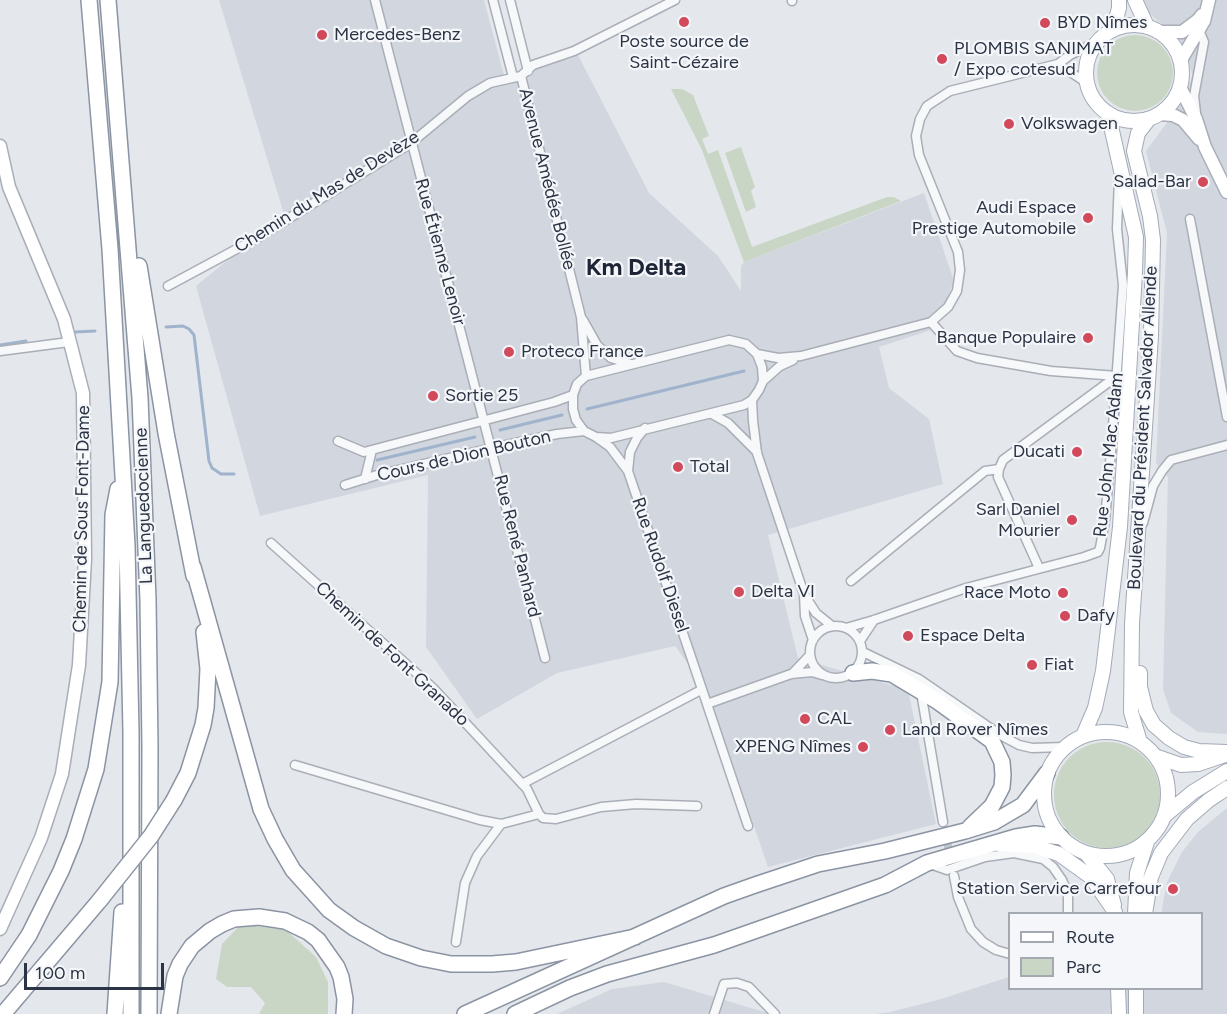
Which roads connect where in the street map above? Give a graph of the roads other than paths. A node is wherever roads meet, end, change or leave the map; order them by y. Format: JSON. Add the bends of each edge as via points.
{"nodes":[{"id":1,"x":89,"y":0,"type":"edge"},
{"id":2,"x":108,"y":0,"type":"edge"},
{"id":3,"x":375,"y":0,"type":"edge"},
{"id":4,"x":493,"y":0,"type":"edge"},
{"id":5,"x":510,"y":0,"type":"edge"},
{"id":6,"x":675,"y":0,"type":"edge"},
{"id":7,"x":1119,"y":0,"type":"edge"},
{"id":8,"x":1135,"y":0,"type":"edge"},
{"id":9,"x":1209,"y":2,"type":"edge"},
{"id":10,"x":1153,"y":29,"type":"junction"},
{"id":11,"x":1113,"y":30,"type":"junction"},
{"id":12,"x":1199,"y":30,"type":"junction"},
{"id":13,"x":1097,"y":42,"type":"junction"},
{"id":14,"x":1181,"y":60,"type":"junction"},
{"id":15,"x":1058,"y":64,"type":"junction"},
{"id":16,"x":521,"y":75,"type":"junction"},
{"id":17,"x":1087,"y":83,"type":"junction"},
{"id":18,"x":1180,"y":87,"type":"junction"},
{"id":19,"x":1108,"y":113,"type":"junction"},
{"id":20,"x":1154,"y":116,"type":"junction"},
{"id":21,"x":1196,"y":119,"type":"junction"},
{"id":22,"x":411,"y":143,"type":"junction"},
{"id":23,"x":0,"y":146,"type":"edge"},
{"id":24,"x":1205,"y":147,"type":"junction"},
{"id":25,"x":1119,"y":161,"type":"junction"},
{"id":26,"x":122,"y":173,"type":"junction"},
{"id":27,"x":1227,"y":192,"type":"edge"},
{"id":28,"x":1190,"y":219,"type":"dead end"},
{"id":29,"x":168,"y":286,"type":"dead end"},
{"id":30,"x":582,"y":317,"type":"junction"},
{"id":31,"x":931,"y":322,"type":"junction"},
{"id":32,"x":69,"y":342,"type":"junction"},
{"id":33,"x":0,"y":351,"type":"edge"},
{"id":34,"x":757,"y":354,"type":"junction"},
{"id":35,"x":801,"y":356,"type":"junction"},
{"id":36,"x":631,"y":364,"type":"junction"},
{"id":37,"x":586,"y":376,"type":"junction"},
{"id":38,"x":1118,"y":376,"type":"junction"},
{"id":39,"x":763,"y":381,"type":"junction"},
{"id":40,"x":573,"y":395,"type":"junction"},
{"id":41,"x":752,"y":400,"type":"junction"},
{"id":42,"x":712,"y":414,"type":"junction"},
{"id":43,"x":1227,"y":417,"type":"edge"},
{"id":44,"x":483,"y":420,"type":"junction"},
{"id":45,"x":645,"y":428,"type":"junction"},
{"id":46,"x":584,"y":431,"type":"junction"},
{"id":47,"x":487,"y":435,"type":"joint"},
{"id":48,"x":596,"y":437,"type":"junction"},
{"id":49,"x":338,"y":441,"type":"dead end"},
{"id":50,"x":1227,"y":445,"type":"edge"},
{"id":51,"x":492,"y":447,"type":"junction"},
{"id":52,"x":372,"y":450,"type":"junction"},
{"id":53,"x":757,"y":453,"type":"junction"},
{"id":54,"x":123,"y":463,"type":"junction"},
{"id":55,"x":999,"y":469,"type":"junction"},
{"id":56,"x":628,"y":471,"type":"junction"},
{"id":57,"x":365,"y":479,"type":"junction"},
{"id":58,"x":345,"y":485,"type":"dead end"},
{"id":59,"x":1139,"y":536,"type":"junction"},
{"id":60,"x":271,"y":543,"type":"dead end"},
{"id":61,"x":193,"y":567,"type":"junction"},
{"id":62,"x":1039,"y":568,"type":"junction"},
{"id":63,"x":851,"y":581,"type":"dead end"},
{"id":64,"x":804,"y":594,"type":"junction"},
{"id":65,"x":874,"y":620,"type":"junction"},
{"id":66,"x":1132,"y":624,"type":"junction"},
{"id":67,"x":832,"y":626,"type":"junction"},
{"id":68,"x":846,"y":628,"type":"junction"},
{"id":69,"x":813,"y":640,"type":"junction"},
{"id":70,"x":860,"y":641,"type":"junction"},
{"id":71,"x":863,"y":651,"type":"junction"},
{"id":72,"x":810,"y":655,"type":"junction"},
{"id":73,"x":545,"y":658,"type":"dead end"},
{"id":74,"x":853,"y":673,"type":"junction"},
{"id":75,"x":791,"y":674,"type":"junction"},
{"id":76,"x":822,"y":675,"type":"junction"},
{"id":77,"x":920,"y":685,"type":"junction"},
{"id":78,"x":701,"y":690,"type":"junction"},
{"id":79,"x":707,"y":704,"type":"junction"},
{"id":80,"x":1083,"y":736,"type":"junction"},
{"id":81,"x":1140,"y":742,"type":"junction"},
{"id":82,"x":1065,"y":747,"type":"junction"},
{"id":83,"x":1227,"y":753,"type":"edge"},
{"id":84,"x":1155,"y":756,"type":"junction"},
{"id":85,"x":295,"y":765,"type":"dead end"},
{"id":86,"x":1227,"y":771,"type":"edge"},
{"id":87,"x":1047,"y":773,"type":"junction"},
{"id":88,"x":522,"y":784,"type":"junction"},
{"id":89,"x":1227,"y":788,"type":"edge"},
{"id":90,"x":697,"y":806,"type":"dead end"},
{"id":91,"x":539,"y":814,"type":"junction"},
{"id":92,"x":132,"y":815,"type":"junction"},
{"id":93,"x":1164,"y":816,"type":"junction"},
{"id":94,"x":944,"y":822,"type":"tunnel mouth"},
{"id":95,"x":501,"y":824,"type":"junction"},
{"id":96,"x":748,"y":826,"type":"dead end"},
{"id":97,"x":965,"y":831,"type":"junction"},
{"id":98,"x":1061,"y":837,"type":"junction"},
{"id":99,"x":1147,"y":842,"type":"junction"},
{"id":100,"x":997,"y":844,"type":"junction"},
{"id":101,"x":1086,"y":853,"type":"junction"},
{"id":102,"x":927,"y":863,"type":"junction"},
{"id":103,"x":954,"y":876,"type":"tunnel mouth"},
{"id":104,"x":1068,"y":912,"type":"edge"},
{"id":105,"x":1114,"y":912,"type":"edge"},
{"id":106,"x":1115,"y":912,"type":"edge"},
{"id":107,"x":1135,"y":912,"type":"edge"},
{"id":108,"x":1145,"y":912,"type":"edge"},
{"id":109,"x":0,"y":929,"type":"edge"},
{"id":110,"x":635,"y":937,"type":"junction"},
{"id":111,"x":456,"y":942,"type":"dead end"},
{"id":112,"x":1008,"y":953,"type":"edge"},
{"id":113,"x":0,"y":978,"type":"edge"},
{"id":114,"x":1119,"y":990,"type":"edge"},
{"id":115,"x":1136,"y":990,"type":"edge"},
{"id":116,"x":1143,"y":990,"type":"edge"},
{"id":117,"x":3,"y":1014,"type":"edge"},
{"id":118,"x":115,"y":1014,"type":"edge"},
{"id":119,"x":131,"y":1014,"type":"edge"},
{"id":120,"x":149,"y":1014,"type":"edge"},
{"id":121,"x":169,"y":1014,"type":"edge"},
{"id":122,"x":344,"y":1014,"type":"edge"},
{"id":123,"x":465,"y":1014,"type":"edge"},
{"id":124,"x":515,"y":1014,"type":"edge"},
{"id":125,"x":714,"y":1014,"type":"edge"},
{"id":126,"x":775,"y":1014,"type":"edge"},
{"id":127,"x":1119,"y":1014,"type":"edge"},
{"id":128,"x":1136,"y":1014,"type":"edge"},
{"id":129,"x":1143,"y":1014,"type":"edge"}],
"edges":[{"from":1,"to":54,"type":"highway","name":"La Languedocienne"},
{"from":2,"to":26,"type":"highway","name":"La Languedocienne"},
{"from":3,"to":22,"type":"street","name":"Rue Étienne Lenoir"},
{"from":4,"to":16,"type":"street","name":"Avenue Amédée Bollée"},
{"from":5,"to":16,"type":"street","name":"Avenue Amédée Bollée"},
{"from":6,"to":16,"type":"street","name":"Chemin du Mas de Devèze","via":[[574,51],[533,65]]},
{"from":7,"to":11,"type":"main road"},
{"from":8,"to":10,"type":"main road"},
{"from":9,"to":10,"type":"street","via":[[1198,20],[1182,32]]},
{"from":9,"to":12,"type":"street"},
{"from":10,"to":11,"type":"main road","via":[[1127,25]]},
{"from":10,"to":14,"type":"main road","via":[[1171,42]]},
{"from":11,"to":13,"type":"main road"},
{"from":12,"to":14,"type":"street"},
{"from":12,"to":21,"type":"street","via":[[1204,42],[1194,96]]},
{"from":13,"to":15,"type":"street"},
{"from":13,"to":17,"type":"main road","via":[[1089,56]]},
{"from":14,"to":18,"type":"main road"},
{"from":15,"to":17,"type":"street"},
{"from":15,"to":31,"type":"street","via":[[950,91],[927,106],[920,119],[916,136],[919,154],[958,252],[960,270],[957,291],[948,307]]},
{"from":16,"to":22,"type":"street","name":"Chemin du Mas de Devèze","via":[[490,83],[468,96]]},
{"from":16,"to":30,"type":"street","name":"Avenue Amédée Bollée"},
{"from":17,"to":19,"type":"main road","via":[[1097,104]]},
{"from":18,"to":20,"type":"main road","via":[[1172,103]]},
{"from":18,"to":21,"type":"street"},
{"from":19,"to":20,"type":"main road","via":[[1128,120]]},
{"from":19,"to":25,"type":"main road","name":"Boulevard du Président Salvador Allende"},
{"from":20,"to":24,"type":"street","via":[[1173,115],[1183,120]]},
{"from":20,"to":59,"type":"main road","name":"Boulevard du Président Salvador Allende","via":[[1138,134],[1134,151],[1153,240]]},
{"from":21,"to":24,"type":"street"},
{"from":22,"to":29,"type":"street","name":"Chemin du Mas de Devèze","via":[[257,238]]},
{"from":22,"to":44,"type":"street","name":"Rue Étienne Lenoir"},
{"from":23,"to":32,"type":"street","name":"Chemin de Sous Font-Dame","via":[[9,187],[64,319]]},
{"from":24,"to":27,"type":"street"},
{"from":25,"to":38,"type":"street","name":"Rue John Mac Adam","via":[[1117,229],[1123,285]]},
{"from":25,"to":80,"type":"main road","name":"Boulevard du Président Salvador Allende","via":[[1136,237],[1120,527],[1103,671],[1095,708]]},
{"from":26,"to":61,"type":"highway"},
{"from":26,"to":120,"type":"highway","name":"La Languedocienne","via":[[140,398],[148,600]]},
{"from":28,"to":43,"type":"street"},
{"from":30,"to":36,"type":"street","name":"Avenue Amédée Bollée","via":[[597,345],[611,358]]},
{"from":30,"to":37,"type":"street","name":"Avenue Amédée Bollée"},
{"from":31,"to":35,"type":"street"},
{"from":31,"to":38,"type":"street","via":[[957,351],[977,358],[1052,371]]},
{"from":32,"to":33,"type":"street"},
{"from":32,"to":109,"type":"street","name":"Chemin de Sous Font-Dame","via":[[83,393],[85,559],[79,665],[62,774],[41,838]]},
{"from":34,"to":35,"type":"street","via":[[778,358]]},
{"from":34,"to":36,"type":"street","via":[[746,344],[729,340]]},
{"from":34,"to":39,"type":"street"},
{"from":35,"to":39,"type":"street","via":[[780,366]]},
{"from":36,"to":37,"type":"street"},
{"from":37,"to":40,"type":"street"},
{"from":38,"to":55,"type":"street","via":[[1004,460]]},
{"from":38,"to":62,"type":"street","name":"Rue John Mac Adam","via":[[1100,548],[1084,557]]},
{"from":39,"to":41,"type":"street"},
{"from":40,"to":44,"type":"street","name":"Cours de Dion Bouton"},
{"from":40,"to":46,"type":"street","via":[[576,420]]},
{"from":41,"to":42,"type":"street"},
{"from":41,"to":53,"type":"street"},
{"from":42,"to":45,"type":"street"},
{"from":42,"to":53,"type":"street","via":[[728,423]]},
{"from":44,"to":47,"type":"street","name":"Rue Étienne Lenoir"},
{"from":44,"to":52,"type":"street","name":"Cours de Dion Bouton"},
{"from":45,"to":48,"type":"street","via":[[611,438]]},
{"from":45,"to":56,"type":"street","via":[[630,452]]},
{"from":46,"to":48,"type":"street","name":"Rue Rudolf Diesel"},
{"from":46,"to":51,"type":"street","name":"Cours de Dion Bouton"},
{"from":47,"to":51,"type":"street","name":"Rue René Panhard"},
{"from":48,"to":56,"type":"street","name":"Rue Rudolf Diesel","via":[[610,447]]},
{"from":49,"to":52,"type":"street","name":"Cours de Dion Bouton","via":[[364,452]]},
{"from":50,"to":59,"type":"street","via":[[1171,460],[1153,486]]},
{"from":51,"to":57,"type":"street","name":"Cours de Dion Bouton"},
{"from":51,"to":73,"type":"street","name":"Rue René Panhard"},
{"from":52,"to":57,"type":"street"},
{"from":53,"to":64,"type":"street"},
{"from":54,"to":92,"type":"highway","name":"La Languedocienne"},
{"from":54,"to":113,"type":"highway","via":[[113,515],[110,682],[96,769],[61,871],[28,935]]},
{"from":55,"to":62,"type":"street","via":[[998,477]]},
{"from":55,"to":63,"type":"street","via":[[985,471]]},
{"from":56,"to":78,"type":"street","name":"Rue Rudolf Diesel"},
{"from":57,"to":58,"type":"street","name":"Cours de Dion Bouton"},
{"from":59,"to":66,"type":"main road","name":"Boulevard du Président Salvador Allende"},
{"from":60,"to":88,"type":"street","name":"Chemin de Font Granado","via":[[433,688]]},
{"from":61,"to":110,"type":"highway","via":[[261,809],[288,863],[329,910],[386,946],[451,964],[516,962]]},
{"from":61,"to":117,"type":"highway","bridge":true,"via":[[206,647],[207,697],[194,757],[151,836]]},
{"from":62,"to":65,"type":"street","name":"Rue John Mac Adam"},
{"from":64,"to":67,"type":"street","via":[[816,613]]},
{"from":64,"to":69,"type":"street","via":[[805,616]]},
{"from":65,"to":68,"type":"street","name":"Rue John Mac Adam"},
{"from":65,"to":70,"type":"street"},
{"from":66,"to":81,"type":"main road","name":"Boulevard du Président Salvador Allende","via":[[1131,712]]},
{"from":66,"to":83,"type":"main road","via":[[1139,647],[1140,687],[1154,725],[1184,747]]},
{"from":67,"to":68,"type":"street"},
{"from":67,"to":69,"type":"street"},
{"from":68,"to":70,"type":"street"},
{"from":69,"to":72,"type":"street"},
{"from":70,"to":71,"type":"street"},
{"from":71,"to":74,"type":"street"},
{"from":71,"to":77,"type":"street"},
{"from":72,"to":75,"type":"street"},
{"from":72,"to":76,"type":"street"},
{"from":74,"to":76,"type":"street","via":[[838,679]]},
{"from":74,"to":77,"type":"highway","via":[[872,670]]},
{"from":75,"to":76,"type":"street"},
{"from":75,"to":79,"type":"street"},
{"from":77,"to":82,"type":"street","via":[[1019,745]]},
{"from":77,"to":94,"type":"street"},
{"from":77,"to":97,"type":"highway","via":[[984,734],[1000,754],[1004,775],[999,795]]},
{"from":78,"to":79,"type":"street","name":"Rue Rudolf Diesel"},
{"from":78,"to":88,"type":"street"},
{"from":79,"to":96,"type":"street","name":"Rue Rudolf Diesel"},
{"from":80,"to":81,"type":"main road","via":[[1102,732],[1124,734]]},
{"from":80,"to":82,"type":"main road"},
{"from":81,"to":84,"type":"main road"},
{"from":82,"to":87,"type":"main road"},
{"from":83,"to":84,"type":"main road","via":[[1198,764],[1181,765]]},
{"from":84,"to":93,"type":"main road","via":[[1166,776]]},
{"from":85,"to":95,"type":"street"},
{"from":86,"to":93,"type":"main road"},
{"from":87,"to":97,"type":"highway","via":[[1031,797],[1010,814]]},
{"from":87,"to":98,"type":"main road","via":[[1044,802],[1048,818]]},
{"from":88,"to":91,"type":"street","name":"Chemin de Font Granado"},
{"from":89,"to":108,"type":"main road","via":[[1187,819],[1161,853],[1151,877]]},
{"from":90,"to":91,"type":"street","via":[[601,807],[548,820]]},
{"from":91,"to":95,"type":"street"},
{"from":92,"to":118,"type":"highway"},
{"from":92,"to":119,"type":"highway","name":"La Languedocienne"},
{"from":93,"to":99,"type":"main road"},
{"from":95,"to":111,"type":"street","via":[[477,856],[465,884]]},
{"from":97,"to":110,"type":"highway","via":[[818,864],[724,896]]},
{"from":98,"to":100,"type":"highway","via":[[1035,834]]},
{"from":98,"to":101,"type":"main road"},
{"from":99,"to":101,"type":"main road","via":[[1116,856]]},
{"from":99,"to":107,"type":"main road","via":[[1137,873]]},
{"from":100,"to":102,"type":"highway"},
{"from":100,"to":105,"type":"main road","via":[[1034,846],[1059,854],[1091,877]]},
{"from":101,"to":106,"type":"main road","via":[[1107,879]]},
{"from":102,"to":104,"type":"street","via":[[947,870],[1014,852],[1043,859],[1062,880],[1068,894]]},
{"from":102,"to":124,"type":"highway","via":[[885,885],[714,945],[607,974]]},
{"from":103,"to":112,"type":"street","via":[[971,930],[982,942]]},
{"from":110,"to":123,"type":"highway"},
{"from":114,"to":127,"type":"main road"},
{"from":115,"to":128,"type":"main road"},
{"from":116,"to":129,"type":"main road"},
{"from":121,"to":122,"type":"highway","via":[[175,976],[192,946],[222,924],[259,917],[285,921],[318,939],[341,977]]},
{"from":125,"to":126,"type":"street","via":[[724,984],[737,983],[749,987]]}]}
